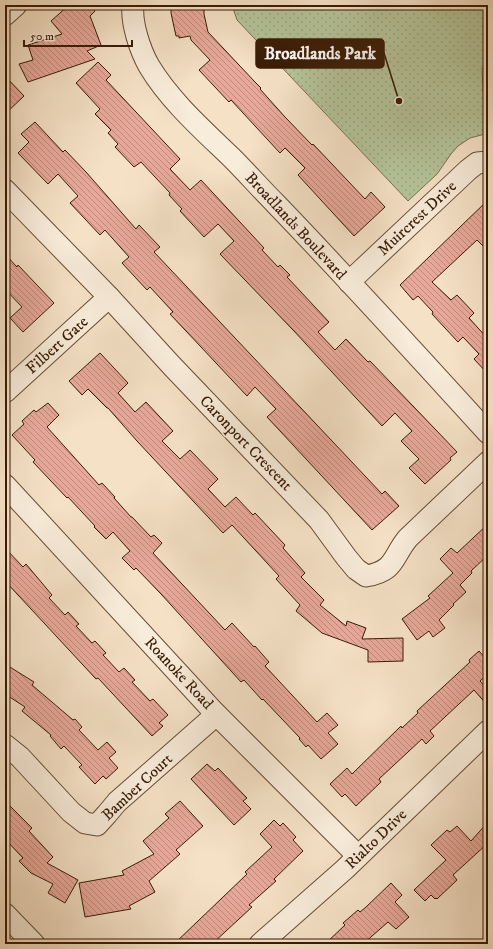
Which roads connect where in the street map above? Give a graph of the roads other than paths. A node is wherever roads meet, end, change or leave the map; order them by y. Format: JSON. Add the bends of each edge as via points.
{"nodes":[{"id":1,"x":16,"y":5,"type":"edge"},
{"id":2,"x":133,"y":5,"type":"edge"},
{"id":3,"x":5,"y":15,"type":"edge"},
{"id":4,"x":488,"y":162,"type":"edge"},
{"id":5,"x":5,"y":190,"type":"edge"},
{"id":6,"x":349,"y":282,"type":"junction"},
{"id":7,"x":109,"y":297,"type":"junction"},
{"id":8,"x":5,"y":392,"type":"edge"},
{"id":9,"x":488,"y":433,"type":"edge"},
{"id":10,"x":488,"y":462,"type":"edge"},
{"id":11,"x":5,"y":485,"type":"edge"},
{"id":12,"x":215,"y":712,"type":"junction"},
{"id":13,"x":488,"y":731,"type":"edge"},
{"id":14,"x":5,"y":744,"type":"edge"},
{"id":15,"x":358,"y":856,"type":"junction"},
{"id":16,"x":5,"y":914,"type":"edge"},
{"id":17,"x":27,"y":942,"type":"edge"},
{"id":18,"x":260,"y":944,"type":"edge"}],
"edges":[{"from":1,"to":3,"type":"street"},
{"from":2,"to":6,"type":"street","name":"Broadlands Boulevard","via":[[137,40],[149,65],[168,92]]},
{"from":4,"to":6,"type":"street","name":"Muircrest Drive","via":[[477,163],[468,170]]},
{"from":5,"to":7,"type":"street","name":"Caronport Crescent"},
{"from":6,"to":9,"type":"street","name":"Broadlands Boulevard"},
{"from":7,"to":8,"type":"street","name":"Filbert Gate"},
{"from":7,"to":10,"type":"street","name":"Caronport Crescent","via":[[319,520],[356,569],[366,576],[392,564],[408,538]]},
{"from":11,"to":12,"type":"street","name":"Roanoke Road"},
{"from":12,"to":14,"type":"street","name":"Bamber Court","via":[[208,722],[117,802],[97,825],[85,823],[71,812]]},
{"from":12,"to":15,"type":"street","name":"Roanoke Road"},
{"from":13,"to":15,"type":"street","name":"Rialto Drive"},
{"from":15,"to":18,"type":"street","name":"Rialto Drive"},
{"from":16,"to":17,"type":"street"}]}
